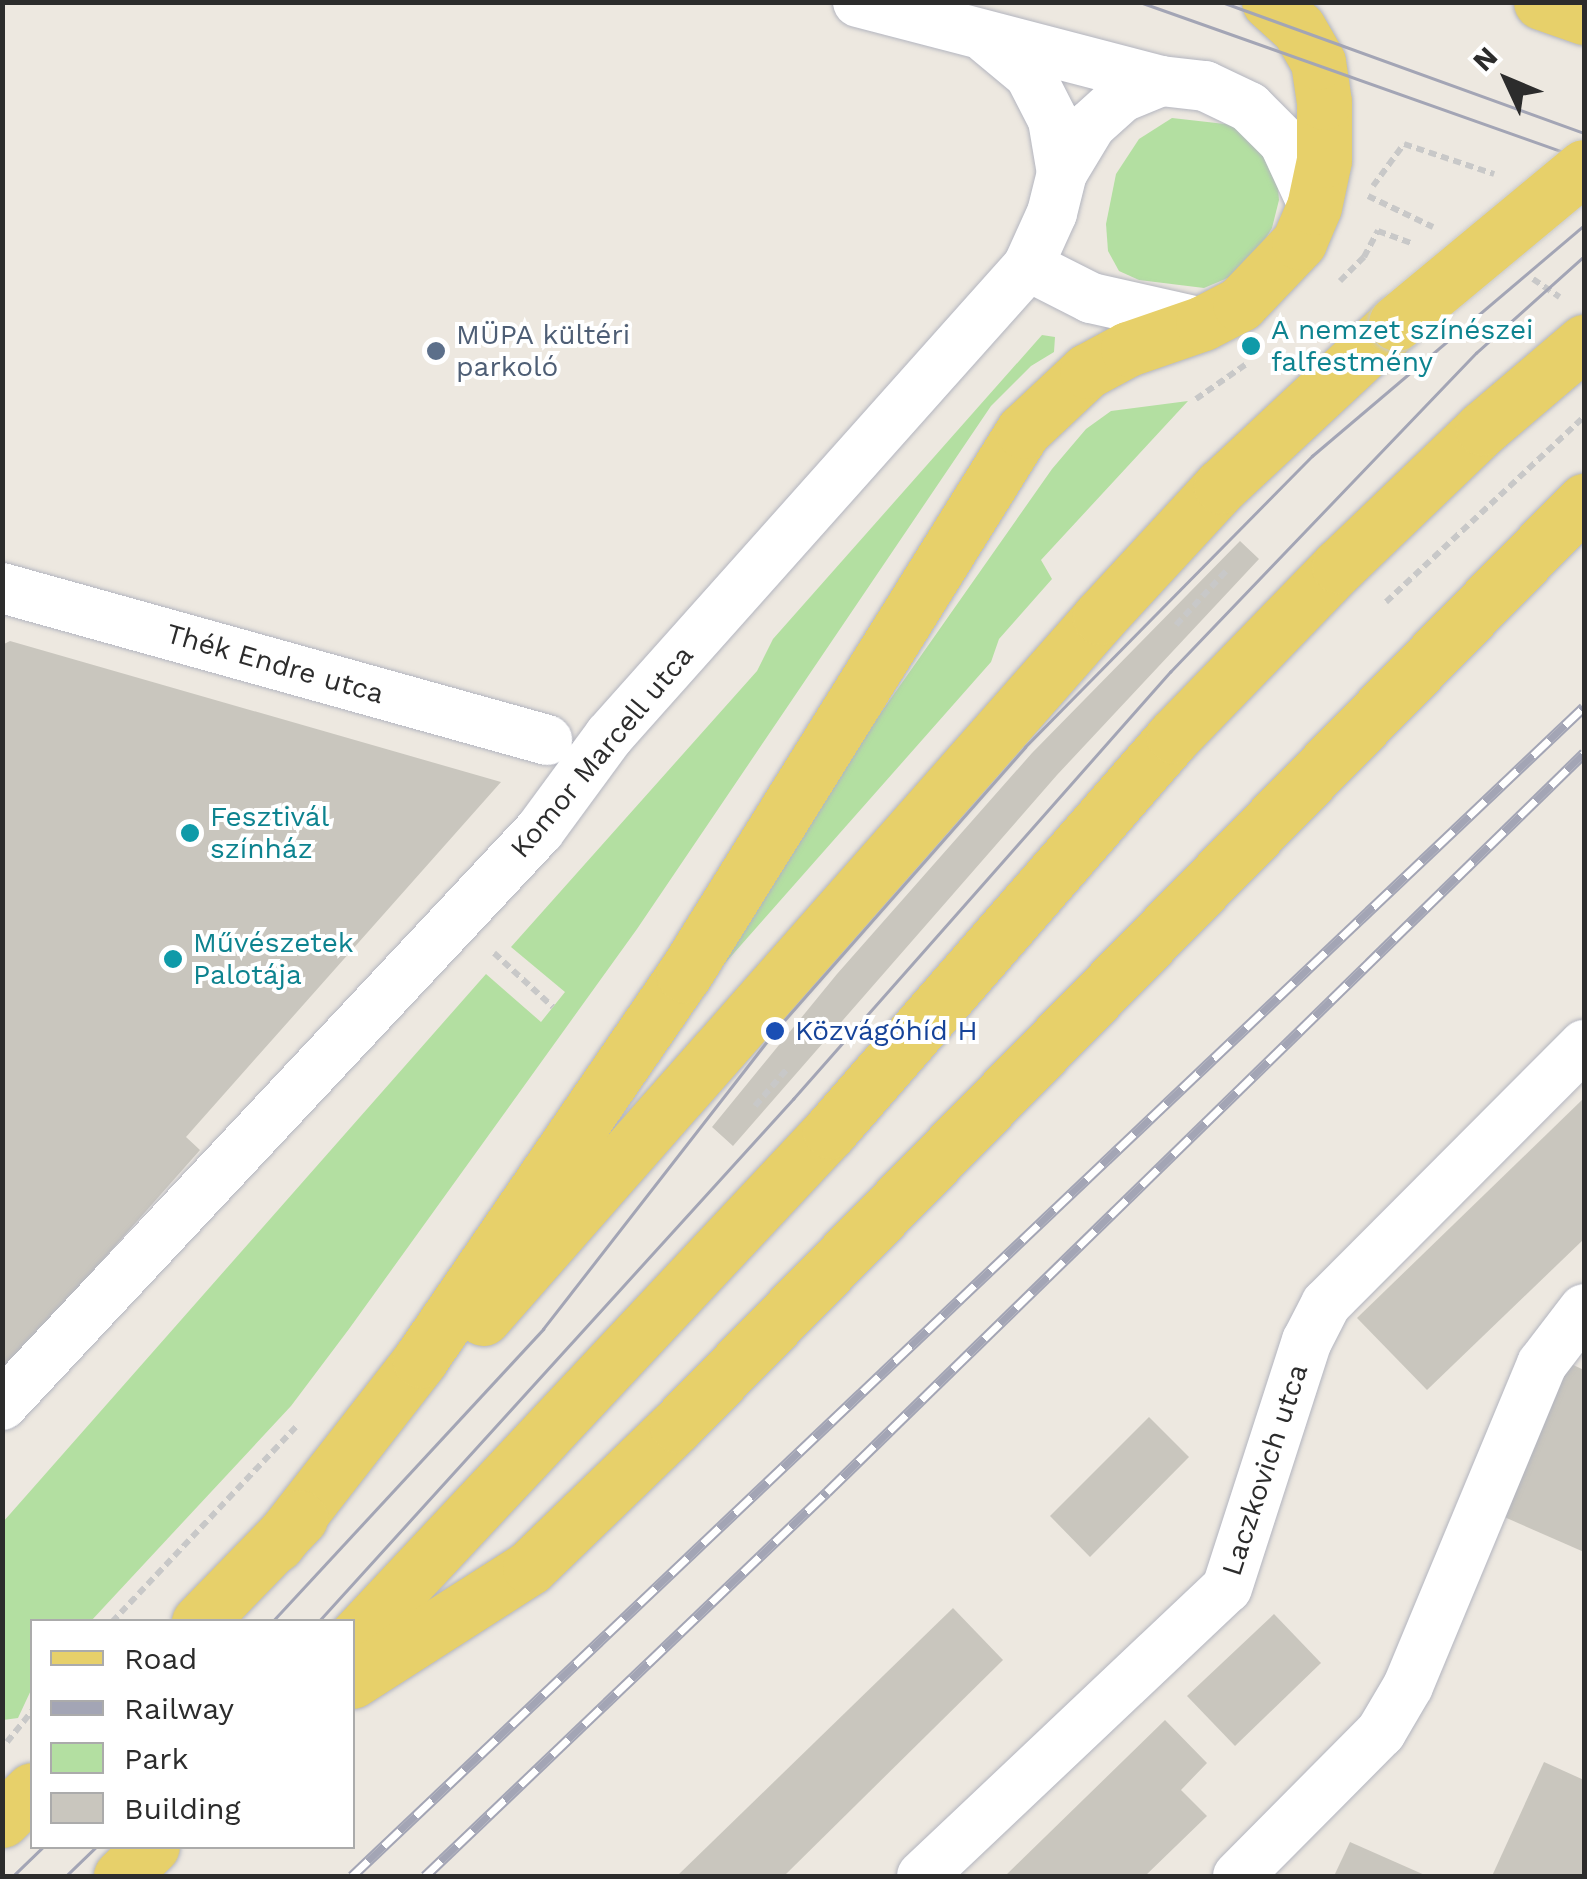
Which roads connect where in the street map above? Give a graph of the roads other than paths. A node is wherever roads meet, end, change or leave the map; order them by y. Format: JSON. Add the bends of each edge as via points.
{"nodes":[{"id":1,"x":858,"y":2,"type":"edge"},
{"id":2,"x":1269,"y":2,"type":"edge"},
{"id":3,"x":1541,"y":2,"type":"edge"},
{"id":4,"x":1584,"y":17,"type":"edge"},
{"id":5,"x":980,"y":33,"type":"junction"},
{"id":6,"x":1162,"y":81,"type":"junction"},
{"id":7,"x":1584,"y":167,"type":"edge"},
{"id":8,"x":1062,"y":173,"type":"junction"},
{"id":9,"x":1314,"y":207,"type":"junction"},
{"id":10,"x":1028,"y":266,"type":"junction"},
{"id":11,"x":1203,"y":323,"type":"junction"},
{"id":12,"x":1584,"y":342,"type":"edge"},
{"id":13,"x":1584,"y":501,"type":"edge"},
{"id":14,"x":2,"y":588,"type":"edge"},
{"id":15,"x":547,"y":740,"type":"dead end"},
{"id":16,"x":1584,"y":1045,"type":"edge"},
{"id":17,"x":1584,"y":1309,"type":"edge"},
{"id":18,"x":2,"y":1405,"type":"edge"},
{"id":19,"x":277,"y":1544,"type":"junction"},
{"id":20,"x":203,"y":1619,"type":"edge"},
{"id":21,"x":355,"y":1638,"type":"edge"},
{"id":22,"x":355,"y":1679,"type":"edge"},
{"id":23,"x":30,"y":1792,"type":"edge"},
{"id":24,"x":2,"y":1820,"type":"edge"},
{"id":25,"x":149,"y":1849,"type":"edge"},
{"id":26,"x":121,"y":1876,"type":"edge"},
{"id":27,"x":922,"y":1876,"type":"edge"},
{"id":28,"x":1238,"y":1876,"type":"edge"}],
"edges":[{"from":1,"to":5,"type":"street"},
{"from":2,"to":9,"type":"main road","via":[[1298,28],[1318,62],[1324,160]]},
{"from":3,"to":4,"type":"main road"},
{"from":5,"to":6,"type":"street"},
{"from":5,"to":8,"type":"street","via":[[1030,75],[1053,120]]},
{"from":6,"to":8,"type":"street","name":"Komor Marcell utca","via":[[1122,97],[1091,125]]},
{"from":6,"to":9,"type":"street","via":[[1205,86],[1249,106],[1284,142]]},
{"from":7,"to":19,"type":"main road","bridge":true,"via":[[1396,323],[1221,486],[968,762],[604,1184]]},
{"from":8,"to":10,"type":"street","name":"Komor Marcell utca"},
{"from":9,"to":11,"type":"main road","via":[[1299,242],[1276,269],[1240,304]]},
{"from":10,"to":11,"type":"street","via":[[1090,298]]},
{"from":10,"to":18,"type":"street","name":"Komor Marcell utca","via":[[609,736],[540,830]]},
{"from":11,"to":19,"type":"main road","via":[[1087,371],[1023,431],[684,974],[420,1360]]},
{"from":12,"to":21,"type":"main road","via":[[1339,566],[1174,736],[830,1131]]},
{"from":13,"to":22,"type":"main road","via":[[678,1425],[530,1566]]},
{"from":14,"to":15,"type":"street","name":"Thék Endre utca"},
{"from":16,"to":27,"type":"street","name":"Laczkovich utca","via":[[1326,1304],[1306,1340],[1227,1588]]},
{"from":17,"to":28,"type":"street","via":[[1542,1364],[1408,1686],[1381,1732]]},
{"from":19,"to":20,"type":"main road"},
{"from":23,"to":24,"type":"main road"},
{"from":25,"to":26,"type":"main road"}]}
